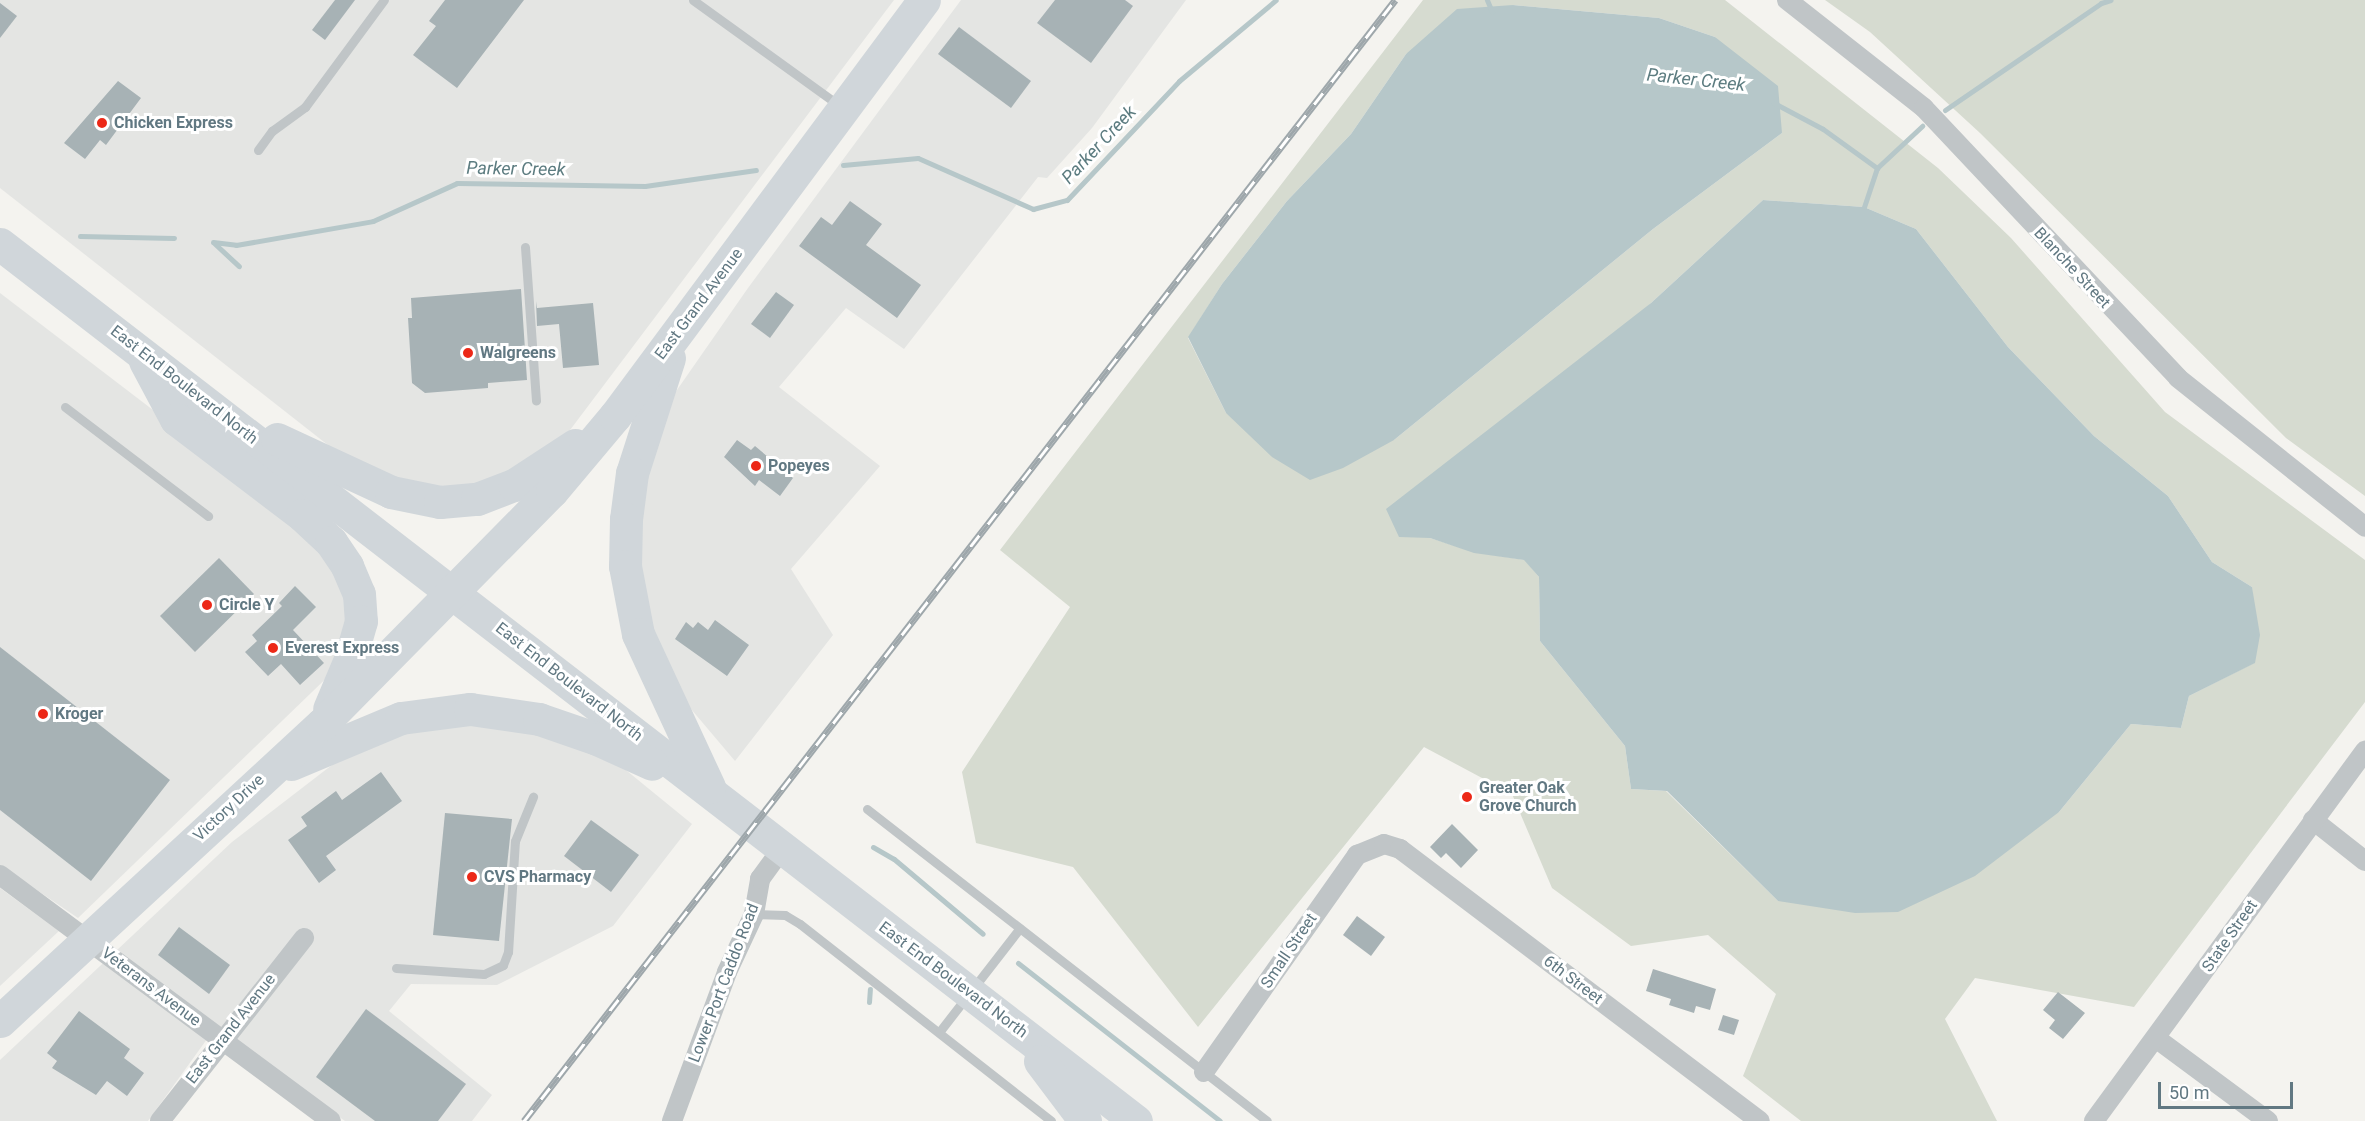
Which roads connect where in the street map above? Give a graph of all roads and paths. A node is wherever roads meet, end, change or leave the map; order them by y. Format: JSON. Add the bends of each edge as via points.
{"nodes":[{"id":1,"x":384,"y":0,"type":"edge"},
{"id":2,"x":693,"y":0,"type":"edge"},
{"id":3,"x":924,"y":0,"type":"edge"},
{"id":4,"x":1787,"y":0,"type":"edge"},
{"id":5,"x":844,"y":109,"type":"junction"},
{"id":6,"x":258,"y":150,"type":"dead end"},
{"id":7,"x":0,"y":244,"type":"edge"},
{"id":8,"x":525,"y":247,"type":"dead end"},
{"id":9,"x":676,"y":334,"type":"junction"},
{"id":10,"x":138,"y":349,"type":"junction"},
{"id":11,"x":536,"y":401,"type":"dead end"},
{"id":12,"x":65,"y":407,"type":"dead end"},
{"id":13,"x":222,"y":414,"type":"junction"},
{"id":14,"x":615,"y":416,"type":"junction"},
{"id":15,"x":208,"y":516,"type":"dead end"},
{"id":16,"x":2365,"y":527,"type":"edge"},
{"id":17,"x":454,"y":593,"type":"junction"},
{"id":18,"x":322,"y":724,"type":"junction"},
{"id":19,"x":2365,"y":751,"type":"edge"},
{"id":20,"x":264,"y":776,"type":"junction"},
{"id":21,"x":712,"y":794,"type":"junction"},
{"id":22,"x":533,"y":797,"type":"dead end"},
{"id":23,"x":867,"y":809,"type":"dead end"},
{"id":24,"x":2313,"y":820,"type":"junction"},
{"id":25,"x":1384,"y":844,"type":"joint"},
{"id":26,"x":782,"y":849,"type":"junction"},
{"id":27,"x":2365,"y":861,"type":"edge"},
{"id":28,"x":0,"y":875,"type":"edge"},
{"id":29,"x":754,"y":914,"type":"junction"},
{"id":30,"x":1020,"y":928,"type":"junction"},
{"id":31,"x":304,"y":938,"type":"dead end"},
{"id":32,"x":86,"y":939,"type":"junction"},
{"id":33,"x":396,"y":968,"type":"dead end"},
{"id":34,"x":969,"y":993,"type":"junction"},
{"id":35,"x":0,"y":1021,"type":"edge"},
{"id":36,"x":1013,"y":1026,"type":"junction"},
{"id":37,"x":940,"y":1031,"type":"junction"},
{"id":38,"x":222,"y":1040,"type":"junction"},
{"id":39,"x":2157,"y":1040,"type":"junction"},
{"id":40,"x":1204,"y":1072,"type":"junction"},
{"id":41,"x":160,"y":1121,"type":"edge"},
{"id":42,"x":331,"y":1121,"type":"edge"},
{"id":43,"x":672,"y":1121,"type":"edge"},
{"id":44,"x":1051,"y":1121,"type":"edge"},
{"id":45,"x":1085,"y":1121,"type":"edge"},
{"id":46,"x":1137,"y":1121,"type":"edge"},
{"id":47,"x":1267,"y":1121,"type":"edge"},
{"id":48,"x":1760,"y":1121,"type":"edge"},
{"id":49,"x":2094,"y":1121,"type":"edge"},
{"id":50,"x":2268,"y":1121,"type":"edge"}],
"edges":[{"from":1,"to":6,"type":"lane","via":[[305,107],[272,131]]},
{"from":2,"to":5,"type":"lane"},
{"from":3,"to":5,"type":"highway","name":"East Grand Avenue"},
{"from":4,"to":16,"type":"street","name":"Blanche Street","via":[[1924,108],[2186,386]]},
{"from":5,"to":9,"type":"highway","name":"East Grand Avenue"},
{"from":7,"to":10,"type":"highway","name":"East End Boulevard North"},
{"from":8,"to":11,"type":"lane"},
{"from":9,"to":14,"type":"highway","name":"East Grand Avenue"},
{"from":9,"to":21,"type":"highway","via":[[632,473],[625,566],[638,634]]},
{"from":10,"to":13,"type":"highway","name":"East End Boulevard North"},
{"from":10,"to":18,"type":"highway","via":[[176,419],[302,515],[331,542],[348,566],[359,594],[361,621],[351,657]]},
{"from":12,"to":15,"type":"lane"},
{"from":13,"to":14,"type":"highway","via":[[391,492],[440,502],[477,499],[514,485]]},
{"from":13,"to":17,"type":"highway","name":"East End Boulevard North"},
{"from":14,"to":17,"type":"highway","name":"East Grand Avenue","via":[[552,492]]},
{"from":17,"to":18,"type":"highway","name":"Victory Drive"},
{"from":17,"to":21,"type":"highway","name":"East End Boulevard North"},
{"from":18,"to":20,"type":"highway","name":"Victory Drive"},
{"from":19,"to":24,"type":"street","name":"State Street"},
{"from":20,"to":21,"type":"highway","via":[[401,718],[428,712],[492,709],[538,719],[597,739]]},
{"from":20,"to":32,"type":"highway","name":"Victory Drive"},
{"from":21,"to":26,"type":"highway","name":"East End Boulevard North"},
{"from":22,"to":33,"type":"lane","via":[[515,841],[508,952],[503,965],[484,974]]},
{"from":23,"to":30,"type":"lane"},
{"from":24,"to":27,"type":"street"},
{"from":24,"to":39,"type":"street","name":"State Street"},
{"from":25,"to":40,"type":"street","name":"Small Street","via":[[1357,855]]},
{"from":25,"to":48,"type":"street","name":"6th Street","via":[[1400,849]]},
{"from":26,"to":29,"type":"street","name":"Lower Port Caddo Road","via":[[760,879]]},
{"from":26,"to":34,"type":"highway","name":"East End Boulevard North"},
{"from":28,"to":32,"type":"street","name":"Veterans Avenue"},
{"from":29,"to":37,"type":"lane","via":[[785,915],[800,924]]},
{"from":29,"to":43,"type":"street","name":"Lower Port Caddo Road"},
{"from":30,"to":34,"type":"lane"},
{"from":30,"to":40,"type":"lane"},
{"from":31,"to":38,"type":"street","name":"East Grand Avenue"},
{"from":32,"to":35,"type":"highway","name":"Victory Drive"},
{"from":32,"to":38,"type":"street","name":"Veterans Avenue"},
{"from":34,"to":36,"type":"highway","name":"East End Boulevard North"},
{"from":34,"to":37,"type":"lane"},
{"from":36,"to":45,"type":"highway"},
{"from":36,"to":46,"type":"highway","name":"East End Boulevard North"},
{"from":37,"to":44,"type":"lane"},
{"from":38,"to":41,"type":"street","name":"East Grand Avenue"},
{"from":38,"to":42,"type":"street","name":"Veterans Avenue"},
{"from":39,"to":49,"type":"street","name":"State Street"},
{"from":39,"to":50,"type":"street"},
{"from":40,"to":47,"type":"lane"}]}
